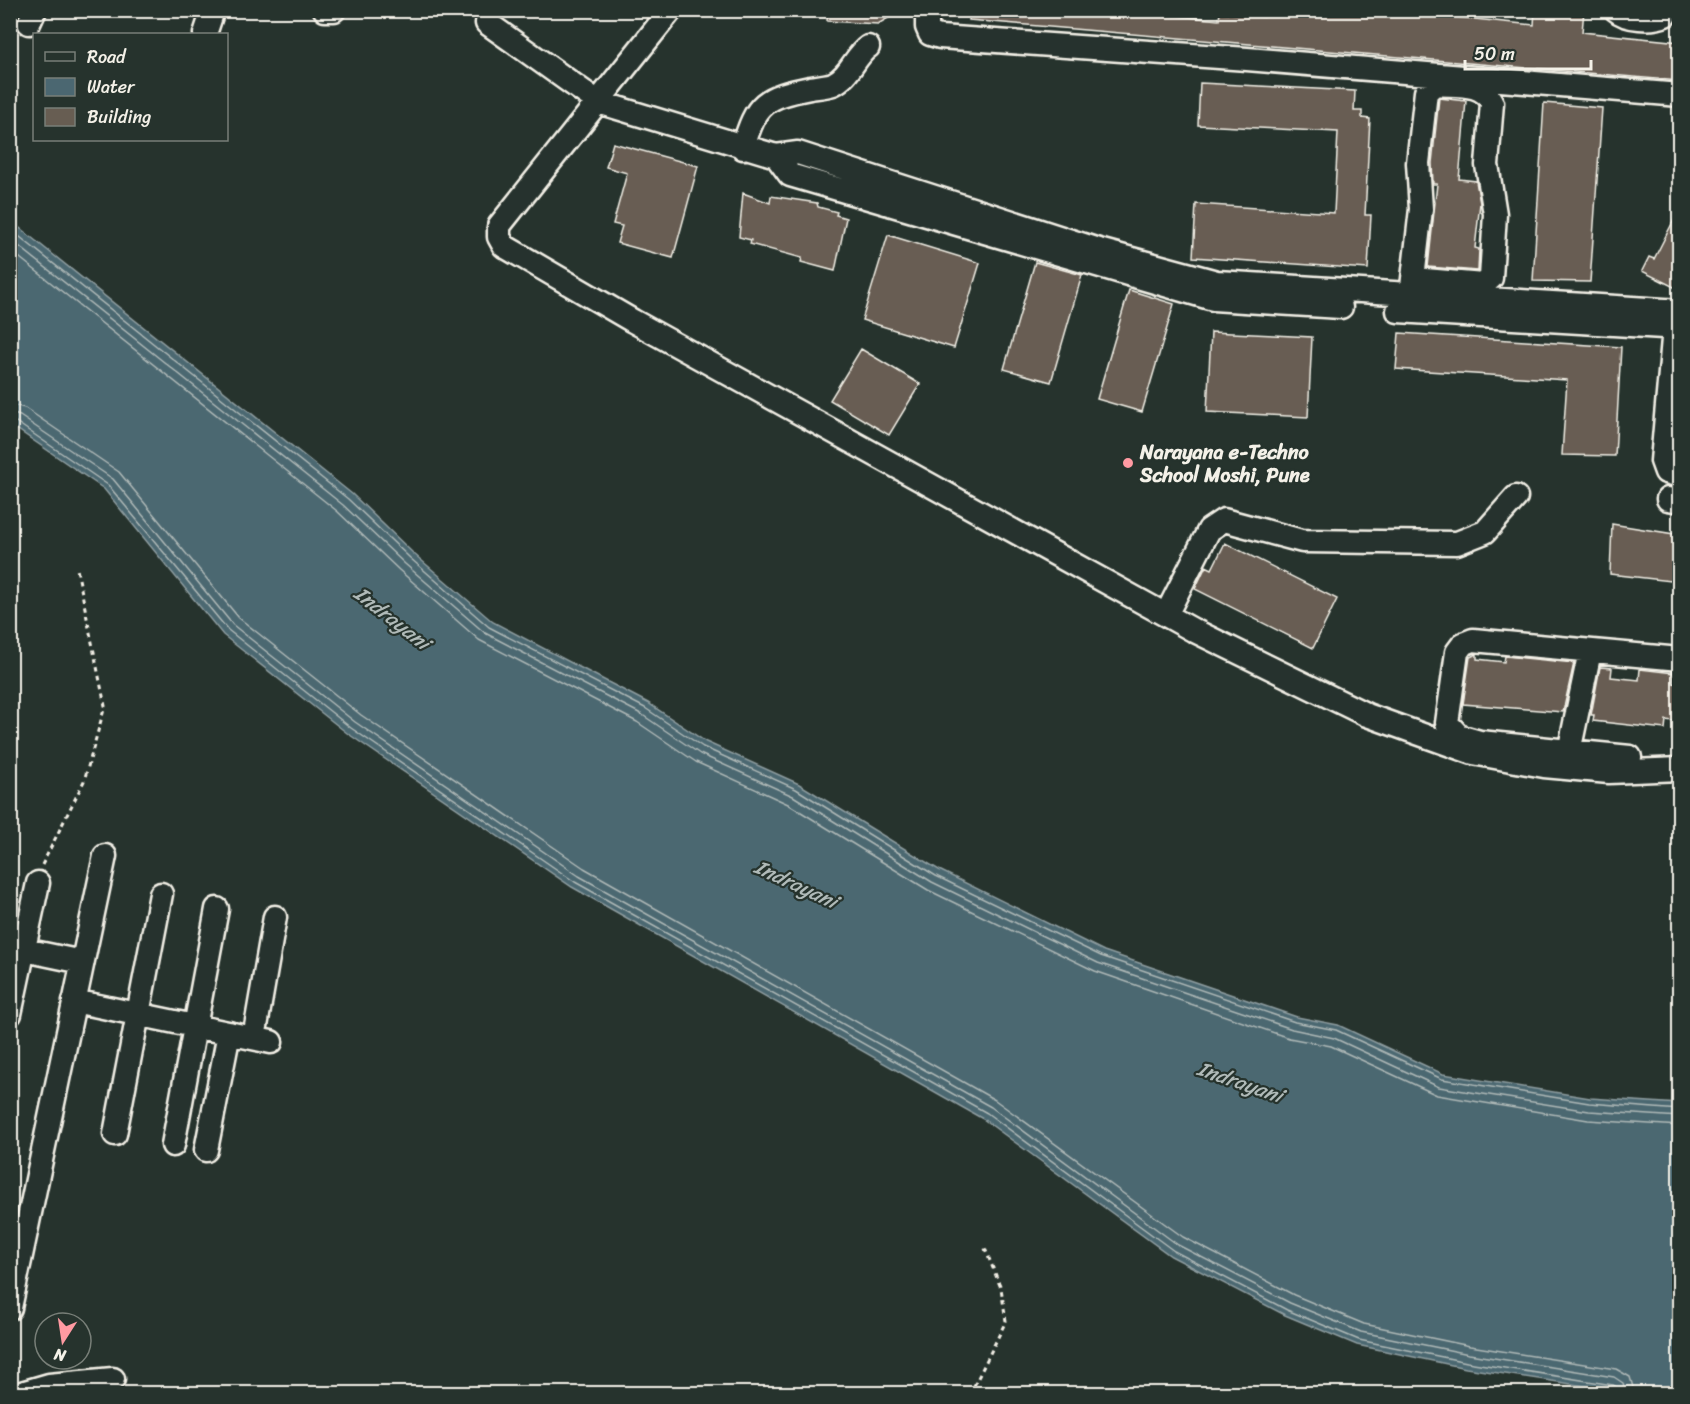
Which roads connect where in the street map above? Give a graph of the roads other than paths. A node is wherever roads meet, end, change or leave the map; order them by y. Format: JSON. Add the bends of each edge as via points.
{"nodes":[{"id":1,"x":213,"y":10,"type":"edge"},
{"id":2,"x":325,"y":10,"type":"edge"},
{"id":3,"x":334,"y":10,"type":"edge"},
{"id":4,"x":671,"y":10,"type":"edge"},
{"id":5,"x":927,"y":10,"type":"edge"},
{"id":6,"x":1616,"y":10,"type":"edge"},
{"id":7,"x":1666,"y":10,"type":"edge"},
{"id":8,"x":487,"y":23,"type":"dead end"},
{"id":9,"x":205,"y":33,"type":"edge"},
{"id":10,"x":868,"y":47,"type":"dead end"},
{"id":11,"x":1680,"y":95,"type":"edge"},
{"id":12,"x":598,"y":102,"type":"junction"},
{"id":13,"x":743,"y":148,"type":"junction"},
{"id":14,"x":1412,"y":288,"type":"junction"},
{"id":15,"x":1348,"y":300,"type":"junction"},
{"id":16,"x":1676,"y":320,"type":"edge"},
{"id":17,"x":1675,"y":358,"type":"edge"},
{"id":18,"x":1680,"y":476,"type":"edge"},
{"id":19,"x":1516,"y":497,"type":"dead end"},
{"id":20,"x":1166,"y":615,"type":"junction"},
{"id":21,"x":1590,"y":651,"type":"junction"},
{"id":22,"x":1680,"y":659,"type":"edge"},
{"id":23,"x":1569,"y":752,"type":"junction"},
{"id":24,"x":1680,"y":756,"type":"edge"},
{"id":25,"x":1680,"y":769,"type":"edge"},
{"id":26,"x":105,"y":856,"type":"dead end"},
{"id":27,"x":39,"y":877,"type":"road end"},
{"id":28,"x":161,"y":894,"type":"dead end"},
{"id":29,"x":217,"y":909,"type":"dead end"},
{"id":30,"x":275,"y":917,"type":"dead end"},
{"id":31,"x":17,"y":948,"type":"edge"},
{"id":32,"x":82,"y":962,"type":"junction"},
{"id":33,"x":74,"y":1001,"type":"junction"},
{"id":34,"x":10,"y":1014,"type":"edge"},
{"id":35,"x":138,"y":1015,"type":"junction"},
{"id":36,"x":195,"y":1026,"type":"junction"},
{"id":37,"x":229,"y":1033,"type":"junction"},
{"id":38,"x":115,"y":1134,"type":"dead end"},
{"id":39,"x":174,"y":1145,"type":"dead end"},
{"id":40,"x":206,"y":1149,"type":"dead end"},
{"id":41,"x":10,"y":1308,"type":"edge"},
{"id":42,"x":113,"y":1379,"type":"dead end"},
{"id":43,"x":18,"y":1394,"type":"edge"}],
"edges":[{"from":1,"to":9,"type":"street"},
{"from":2,"to":3,"type":"street"},
{"from":4,"to":12,"type":"street"},
{"from":5,"to":11,"type":"street","via":[[930,34],[940,37]]},
{"from":6,"to":7,"type":"street","via":[[1623,16],[1659,18]]},
{"from":8,"to":12,"type":"street"},
{"from":10,"to":13,"type":"street","via":[[834,83],[776,95],[760,108]]},
{"from":12,"to":13,"type":"street"},
{"from":12,"to":20,"type":"street","via":[[499,226],[504,246]]},
{"from":13,"to":15,"type":"street","via":[[776,156],[798,153],[899,197],[1167,277]]},
{"from":14,"to":14,"type":"street","via":[[1421,209],[1418,163],[1426,92],[1435,84],[1480,88],[1492,103],[1487,165],[1496,214],[1491,278],[1483,285]]},
{"from":14,"to":15,"type":"street"},
{"from":14,"to":16,"type":"street"},
{"from":15,"to":16,"type":"street"},
{"from":16,"to":17,"type":"street"},
{"from":17,"to":18,"type":"street","via":[[1662,461],[1666,472]]},
{"from":19,"to":20,"type":"street","via":[[1485,532],[1457,543],[1311,542],[1224,520],[1209,530]]},
{"from":20,"to":25,"type":"street","via":[[1367,715],[1473,753],[1544,766],[1610,772]]},
{"from":21,"to":22,"type":"street"},
{"from":21,"to":23,"type":"street"},
{"from":21,"to":23,"type":"street","via":[[1473,640],[1457,652],[1447,723],[1452,731],[1480,742]]},
{"from":23,"to":24,"type":"street","via":[[1615,757]]},
{"from":26,"to":32,"type":"street"},
{"from":27,"to":31,"type":"street"},
{"from":28,"to":35,"type":"street"},
{"from":29,"to":36,"type":"street"},
{"from":30,"to":37,"type":"street","via":[[262,1040]]},
{"from":31,"to":32,"type":"street"},
{"from":31,"to":34,"type":"street"},
{"from":32,"to":33,"type":"street"},
{"from":33,"to":35,"type":"street"},
{"from":33,"to":41,"type":"street"},
{"from":35,"to":36,"type":"street"},
{"from":35,"to":38,"type":"street"},
{"from":36,"to":37,"type":"street"},
{"from":36,"to":39,"type":"street"},
{"from":37,"to":40,"type":"street"},
{"from":42,"to":43,"type":"street","via":[[49,1385]]}]}
